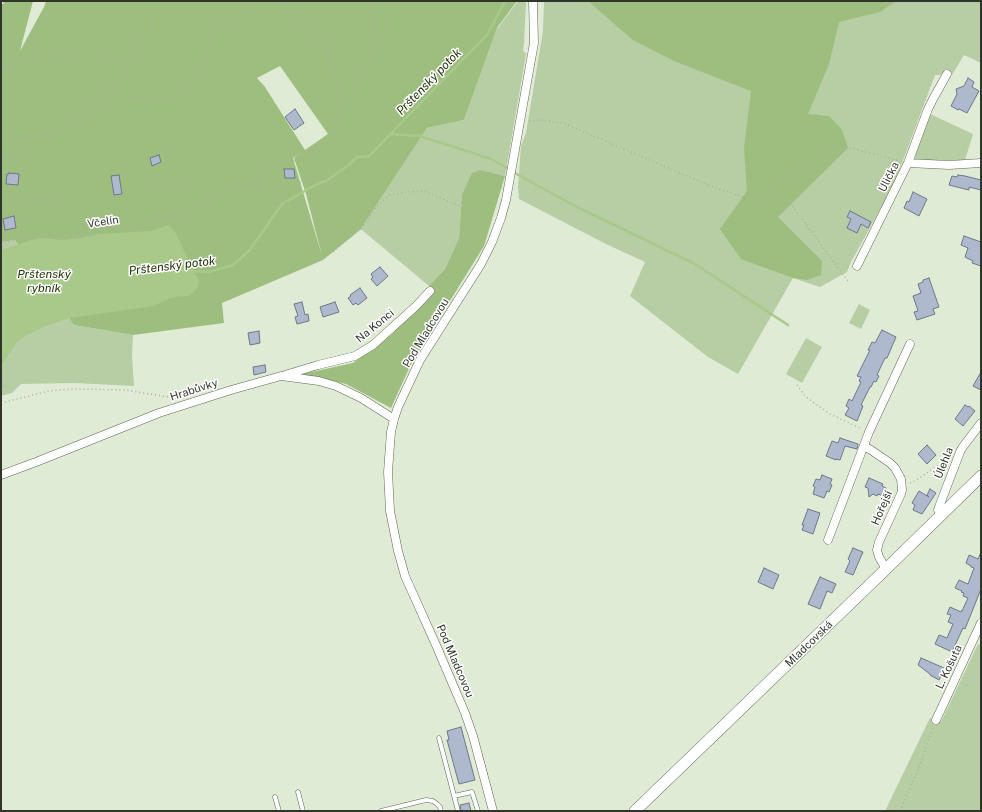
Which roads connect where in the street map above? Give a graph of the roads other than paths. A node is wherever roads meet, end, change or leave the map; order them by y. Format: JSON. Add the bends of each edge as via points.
{"nodes":[{"id":1,"x":533,"y":1,"type":"edge"},
{"id":2,"x":947,"y":74,"type":"dead end"},
{"id":3,"x":981,"y":163,"type":"edge"},
{"id":4,"x":908,"y":164,"type":"junction"},
{"id":5,"x":857,"y":266,"type":"dead end"},
{"id":6,"x":430,"y":291,"type":"road end"},
{"id":7,"x":910,"y":344,"type":"dead end"},
{"id":8,"x":281,"y":376,"type":"junction"},
{"id":9,"x":394,"y":419,"type":"junction"},
{"id":10,"x":981,"y":423,"type":"edge"},
{"id":11,"x":864,"y":446,"type":"junction"},
{"id":12,"x":1,"y":475,"type":"edge"},
{"id":13,"x":981,"y":476,"type":"edge"},
{"id":14,"x":940,"y":516,"type":"junction"},
{"id":15,"x":828,"y":540,"type":"dead end"},
{"id":16,"x":886,"y":569,"type":"junction"},
{"id":17,"x":981,"y":623,"type":"edge"},
{"id":18,"x":936,"y":720,"type":"road end"},
{"id":19,"x":439,"y":738,"type":"dead end"},
{"id":20,"x":298,"y":792,"type":"dead end"},
{"id":21,"x":454,"y":796,"type":"junction"},
{"id":22,"x":275,"y":798,"type":"dead end"},
{"id":23,"x":278,"y":811,"type":"edge"},
{"id":24,"x":303,"y":811,"type":"edge"},
{"id":25,"x":381,"y":811,"type":"edge"},
{"id":26,"x":441,"y":811,"type":"edge"},
{"id":27,"x":458,"y":811,"type":"edge"},
{"id":28,"x":478,"y":811,"type":"edge"},
{"id":29,"x":493,"y":811,"type":"edge"},
{"id":30,"x":635,"y":811,"type":"edge"}],
"edges":[{"from":1,"to":9,"type":"street","name":"Pod Mladcovou","via":[[534,43],[501,218],[481,264],[420,360]]},
{"from":2,"to":4,"type":"street","via":[[928,110]]},
{"from":3,"to":4,"type":"street","name":"Ulička"},
{"from":4,"to":5,"type":"street","name":"Ulička"},
{"from":6,"to":8,"type":"street","name":"Na Konci","via":[[373,345],[355,356]]},
{"from":7,"to":11,"type":"street"},
{"from":8,"to":9,"type":"street","name":"Hrabůvky","via":[[336,386]]},
{"from":8,"to":12,"type":"street","name":"Hrabůvky","via":[[159,413]]},
{"from":9,"to":29,"type":"street","name":"Pod Mladcovou","via":[[388,472],[390,511],[398,551],[405,576],[465,713]]},
{"from":10,"to":14,"type":"street","name":"Úlehla","via":[[962,448],[938,510]]},
{"from":11,"to":15,"type":"street"},
{"from":11,"to":16,"type":"street","name":"Hořejší","via":[[895,468],[901,479],[901,494],[877,550]]},
{"from":13,"to":14,"type":"street","name":"Mladcovská"},
{"from":14,"to":16,"type":"street","name":"Mladcovská"},
{"from":16,"to":30,"type":"street","name":"Mladcovská"},
{"from":17,"to":18,"type":"street","name":"L. Košuta"},
{"from":19,"to":21,"type":"lane"},
{"from":20,"to":24,"type":"lane"},
{"from":21,"to":27,"type":"lane"},
{"from":21,"to":28,"type":"lane","via":[[472,792]]},
{"from":22,"to":23,"type":"lane"},
{"from":25,"to":26,"type":"lane","via":[[426,800],[433,801]]}]}
